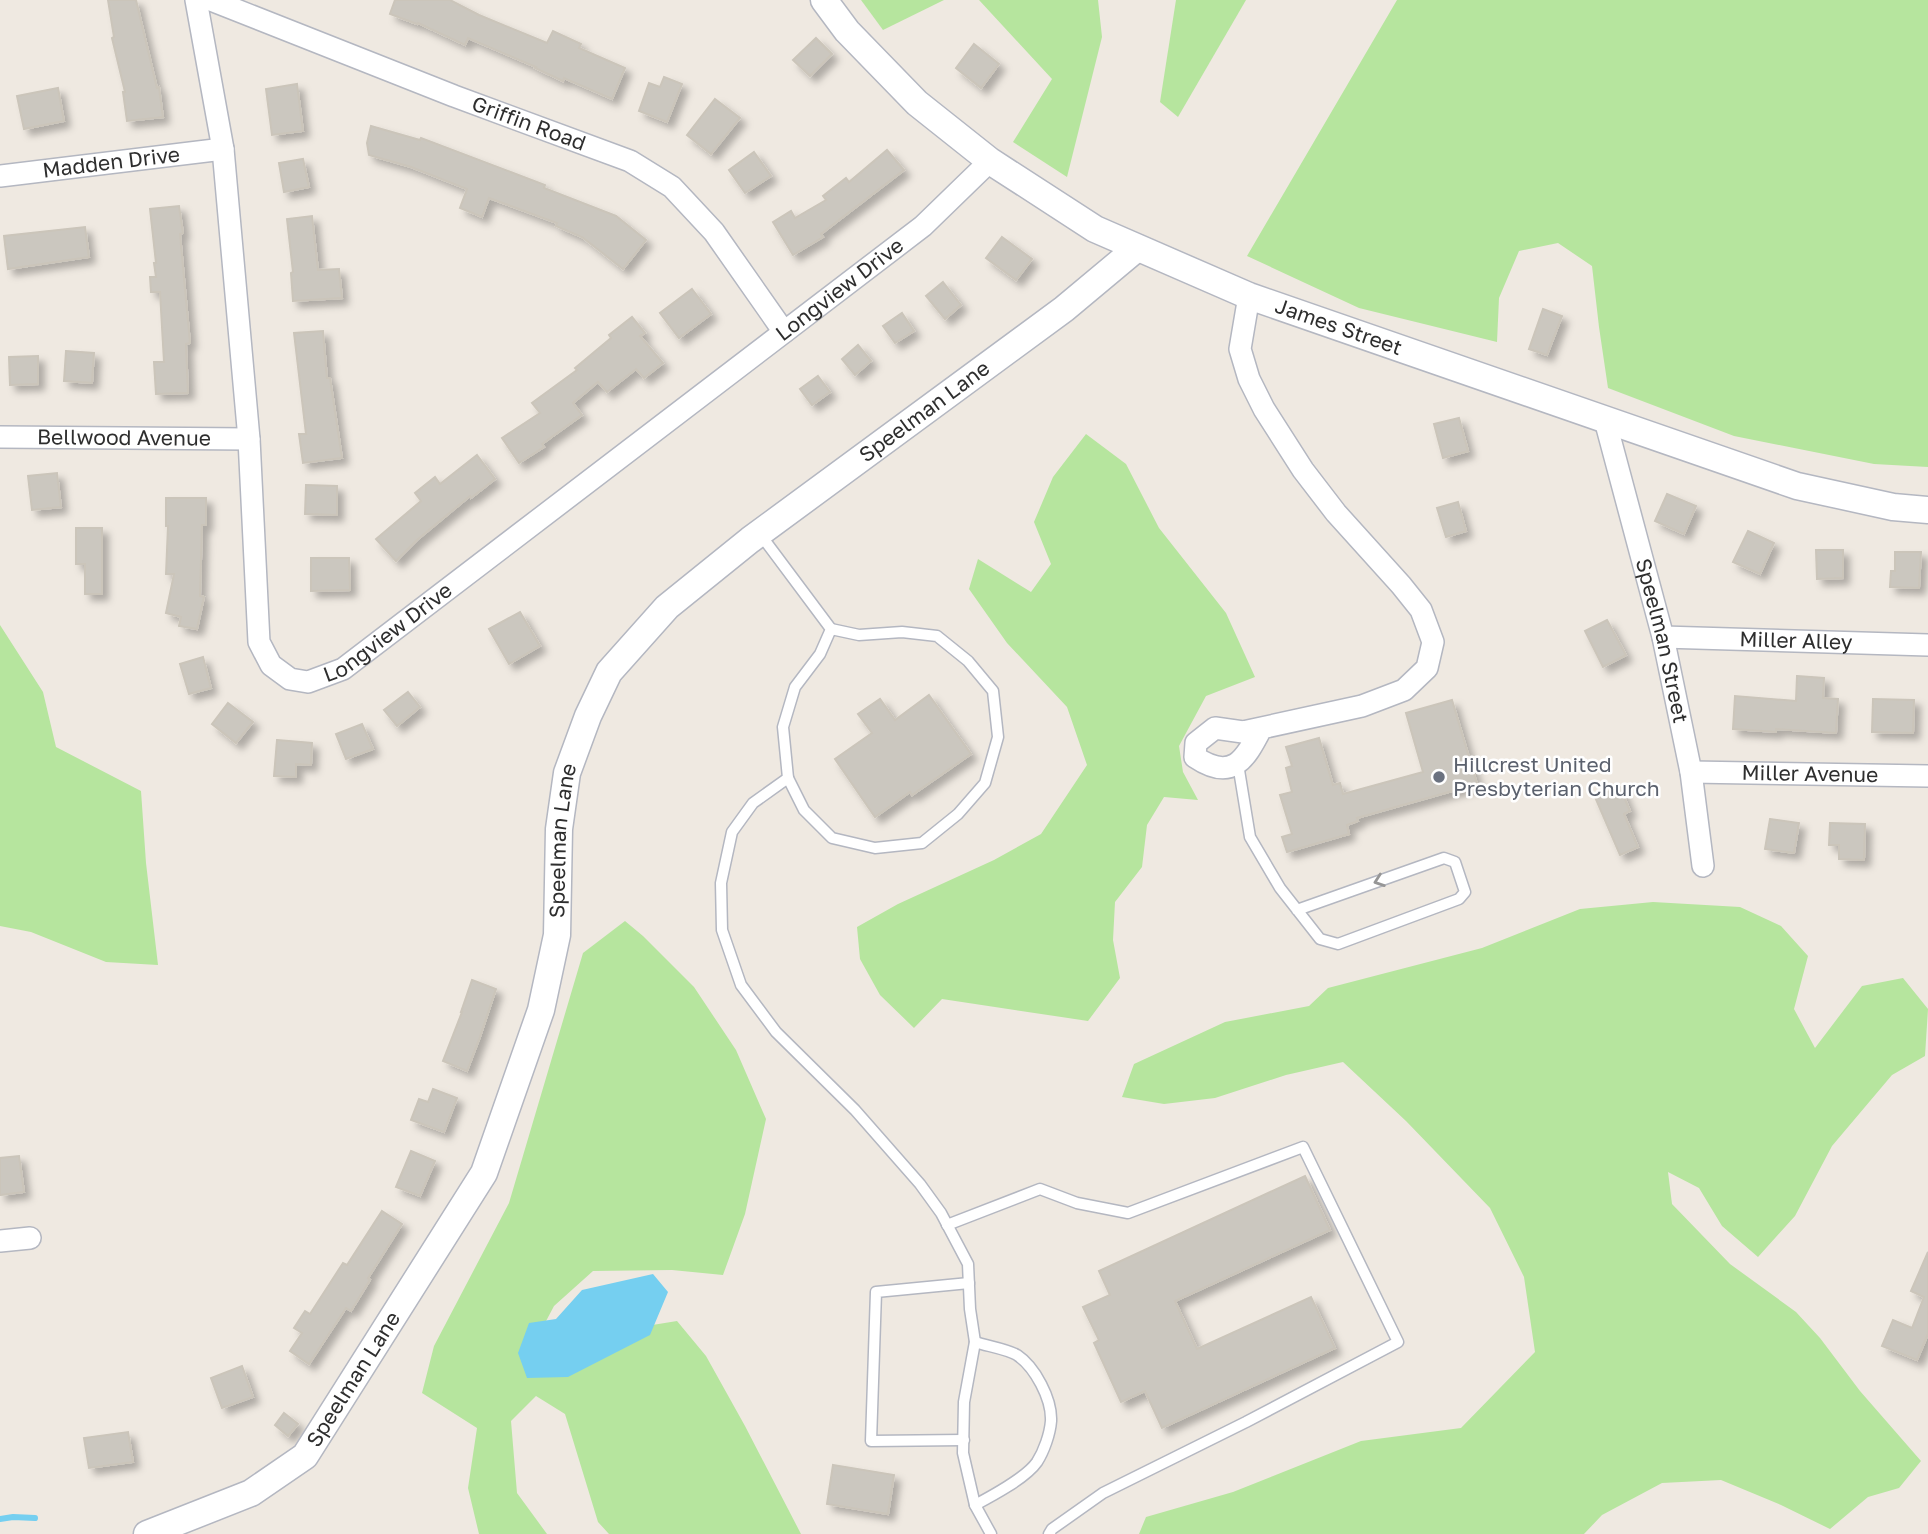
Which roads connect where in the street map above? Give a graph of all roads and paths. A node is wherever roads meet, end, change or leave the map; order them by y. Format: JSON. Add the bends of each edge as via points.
{"nodes":[{"id":1,"x":195,"y":0,"type":"edge"},
{"id":2,"x":211,"y":0,"type":"edge"},
{"id":3,"x":824,"y":0,"type":"edge"},
{"id":4,"x":223,"y":149,"type":"junction"},
{"id":5,"x":990,"y":161,"type":"junction"},
{"id":6,"x":0,"y":176,"type":"edge"},
{"id":7,"x":1137,"y":248,"type":"junction"},
{"id":8,"x":1249,"y":296,"type":"junction"},
{"id":9,"x":784,"y":332,"type":"junction"},
{"id":10,"x":1605,"y":420,"type":"junction"},
{"id":11,"x":0,"y":437,"type":"edge"},
{"id":12,"x":249,"y":439,"type":"junction"},
{"id":13,"x":1928,"y":510,"type":"edge"},
{"id":14,"x":760,"y":534,"type":"junction"},
{"id":15,"x":831,"y":629,"type":"junction"},
{"id":16,"x":1663,"y":637,"type":"junction"},
{"id":17,"x":1928,"y":645,"type":"edge"},
{"id":18,"x":1261,"y":729,"type":"junction"},
{"id":19,"x":1238,"y":764,"type":"junction"},
{"id":20,"x":1691,"y":772,"type":"junction"},
{"id":21,"x":1928,"y":776,"type":"edge"},
{"id":22,"x":788,"y":778,"type":"junction"},
{"id":23,"x":1703,"y":866,"type":"dead end"},
{"id":24,"x":1297,"y":910,"type":"junction"},
{"id":25,"x":947,"y":1225,"type":"junction"},
{"id":26,"x":30,"y":1238,"type":"dead end"},
{"id":27,"x":0,"y":1241,"type":"edge"},
{"id":28,"x":969,"y":1283,"type":"junction"},
{"id":29,"x":975,"y":1342,"type":"junction"},
{"id":30,"x":964,"y":1440,"type":"junction"},
{"id":31,"x":975,"y":1505,"type":"junction"},
{"id":32,"x":147,"y":1534,"type":"edge"},
{"id":33,"x":991,"y":1534,"type":"edge"},
{"id":34,"x":1049,"y":1534,"type":"edge"}],
"edges":[{"from":1,"to":4,"type":"street","name":"Longview Drive"},
{"from":2,"to":9,"type":"street","name":"Griffin Road","via":[[630,161],[672,187],[714,232]]},
{"from":3,"to":5,"type":"street","name":"James Street","via":[[847,31],[917,103]]},
{"from":4,"to":6,"type":"street","name":"Madden Drive"},
{"from":4,"to":12,"type":"street","name":"Longview Drive"},
{"from":5,"to":7,"type":"street","name":"James Street","via":[[1095,229]]},
{"from":5,"to":9,"type":"street","name":"Longview Drive","via":[[923,226]]},
{"from":7,"to":8,"type":"street","name":"James Street"},
{"from":7,"to":14,"type":"street","name":"Speelman Lane","via":[[1064,309]]},
{"from":8,"to":10,"type":"street","name":"James Street"},
{"from":8,"to":18,"type":"street","via":[[1240,349],[1264,409],[1336,513],[1420,610],[1433,642],[1427,668],[1404,690],[1362,706]]},
{"from":9,"to":12,"type":"street","name":"Longview Drive","via":[[343,669],[308,681],[290,679],[271,665],[259,642]]},
{"from":10,"to":13,"type":"street","name":"James Street","via":[[1797,486]]},
{"from":10,"to":16,"type":"street","name":"Speelman Street"},
{"from":11,"to":12,"type":"street","name":"Bellwood Avenue"},
{"from":14,"to":15,"type":"lane"},
{"from":14,"to":32,"type":"street","name":"Speelman Lane","via":[[667,607],[609,672],[588,716],[567,773],[559,829],[556,935],[541,1010],[484,1173],[305,1456],[251,1493]]},
{"from":15,"to":22,"type":"lane","via":[[820,654],[795,687],[783,727]]},
{"from":15,"to":22,"type":"lane","via":[[859,635],[902,632],[937,636],[968,661],[993,691],[998,737],[985,783],[958,814],[922,843],[875,848],[832,838],[804,810]]},
{"from":16,"to":17,"type":"street","name":"Miller Alley"},
{"from":16,"to":20,"type":"street","name":"Speelman Street"},
{"from":18,"to":19,"type":"street"},
{"from":18,"to":19,"type":"street","via":[[1216,728],[1196,743],[1195,757],[1204,763]]},
{"from":19,"to":24,"type":"lane","via":[[1250,837]]},
{"from":20,"to":21,"type":"street","name":"Miller Avenue"},
{"from":20,"to":23,"type":"street","name":"Speelman Street"},
{"from":22,"to":25,"type":"lane","via":[[753,803],[729,844],[721,883],[722,930],[741,985],[776,1032],[855,1110],[920,1184]]},
{"from":24,"to":24,"type":"lane","one_way":true,"via":[[1320,939],[1338,944],[1459,900],[1465,892],[1455,862],[1444,859]]},
{"from":25,"to":28,"type":"lane","via":[[968,1264]]},
{"from":25,"to":34,"type":"lane","via":[[1040,1189],[1077,1203],[1128,1213],[1303,1147],[1398,1342],[1103,1493]]},
{"from":26,"to":27,"type":"street"},
{"from":28,"to":29,"type":"lane"},
{"from":28,"to":30,"type":"lane","via":[[876,1292],[871,1428],[871,1441]]},
{"from":29,"to":30,"type":"lane","via":[[964,1402]]},
{"from":29,"to":31,"type":"lane","via":[[1016,1354],[1034,1372],[1051,1419],[1036,1463]]},
{"from":30,"to":31,"type":"lane"},
{"from":31,"to":33,"type":"lane"}]}
